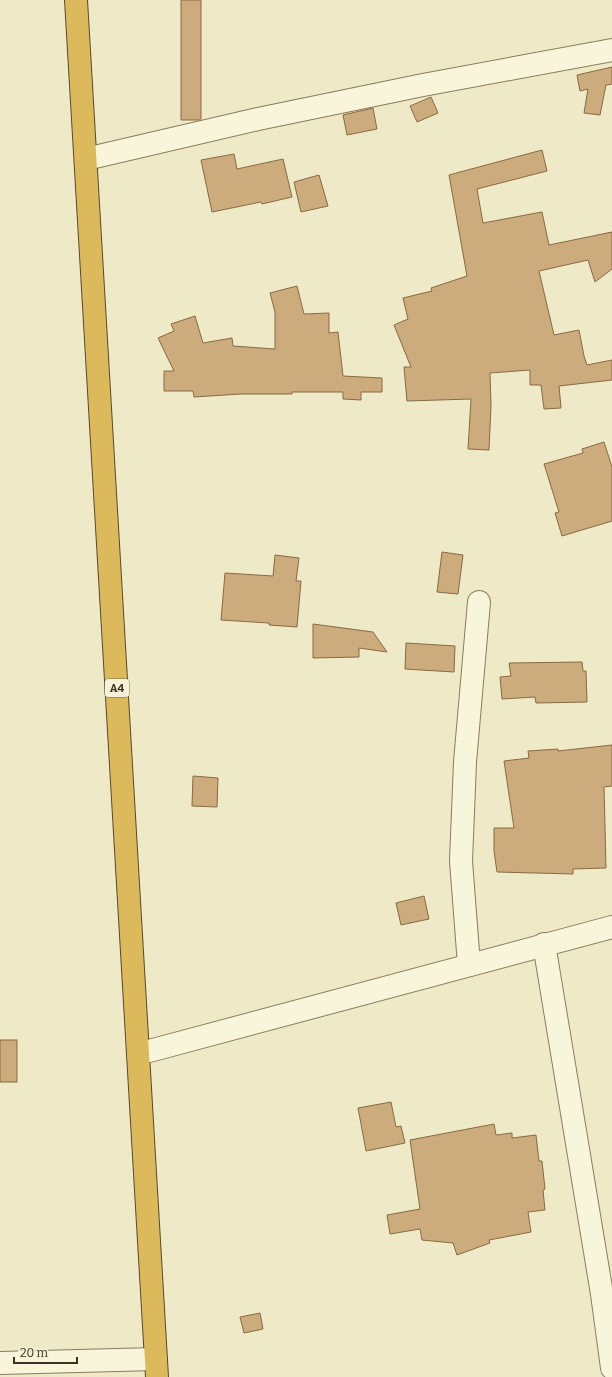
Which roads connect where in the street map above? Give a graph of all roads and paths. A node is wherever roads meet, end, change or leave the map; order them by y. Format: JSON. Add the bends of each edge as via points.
{"nodes":[{"id":1,"x":76,"y":0,"type":"edge"},
{"id":2,"x":612,"y":50,"type":"edge"},
{"id":3,"x":86,"y":159,"type":"junction"},
{"id":4,"x":479,"y":602,"type":"dead end"},
{"id":5,"x":612,"y":927,"type":"edge"},
{"id":6,"x":544,"y":944,"type":"junction"},
{"id":7,"x":469,"y":964,"type":"junction"},
{"id":8,"x":138,"y":1054,"type":"junction"},
{"id":9,"x":0,"y":1363,"type":"edge"},
{"id":10,"x":156,"y":1368,"type":"edge"},
{"id":11,"x":612,"y":1368,"type":"edge"}],
"edges":[{"from":1,"to":3,"type":"highway","number":"A4"},
{"from":2,"to":3,"type":"street","via":[[258,119]]},
{"from":3,"to":8,"type":"highway","number":"A4"},
{"from":4,"to":7,"type":"street","via":[[465,762],[461,861]]},
{"from":5,"to":6,"type":"street"},
{"from":6,"to":7,"type":"street"},
{"from":6,"to":11,"type":"street"},
{"from":7,"to":8,"type":"street"},
{"from":8,"to":10,"type":"highway","number":"A4"},
{"from":9,"to":10,"type":"street"}]}
